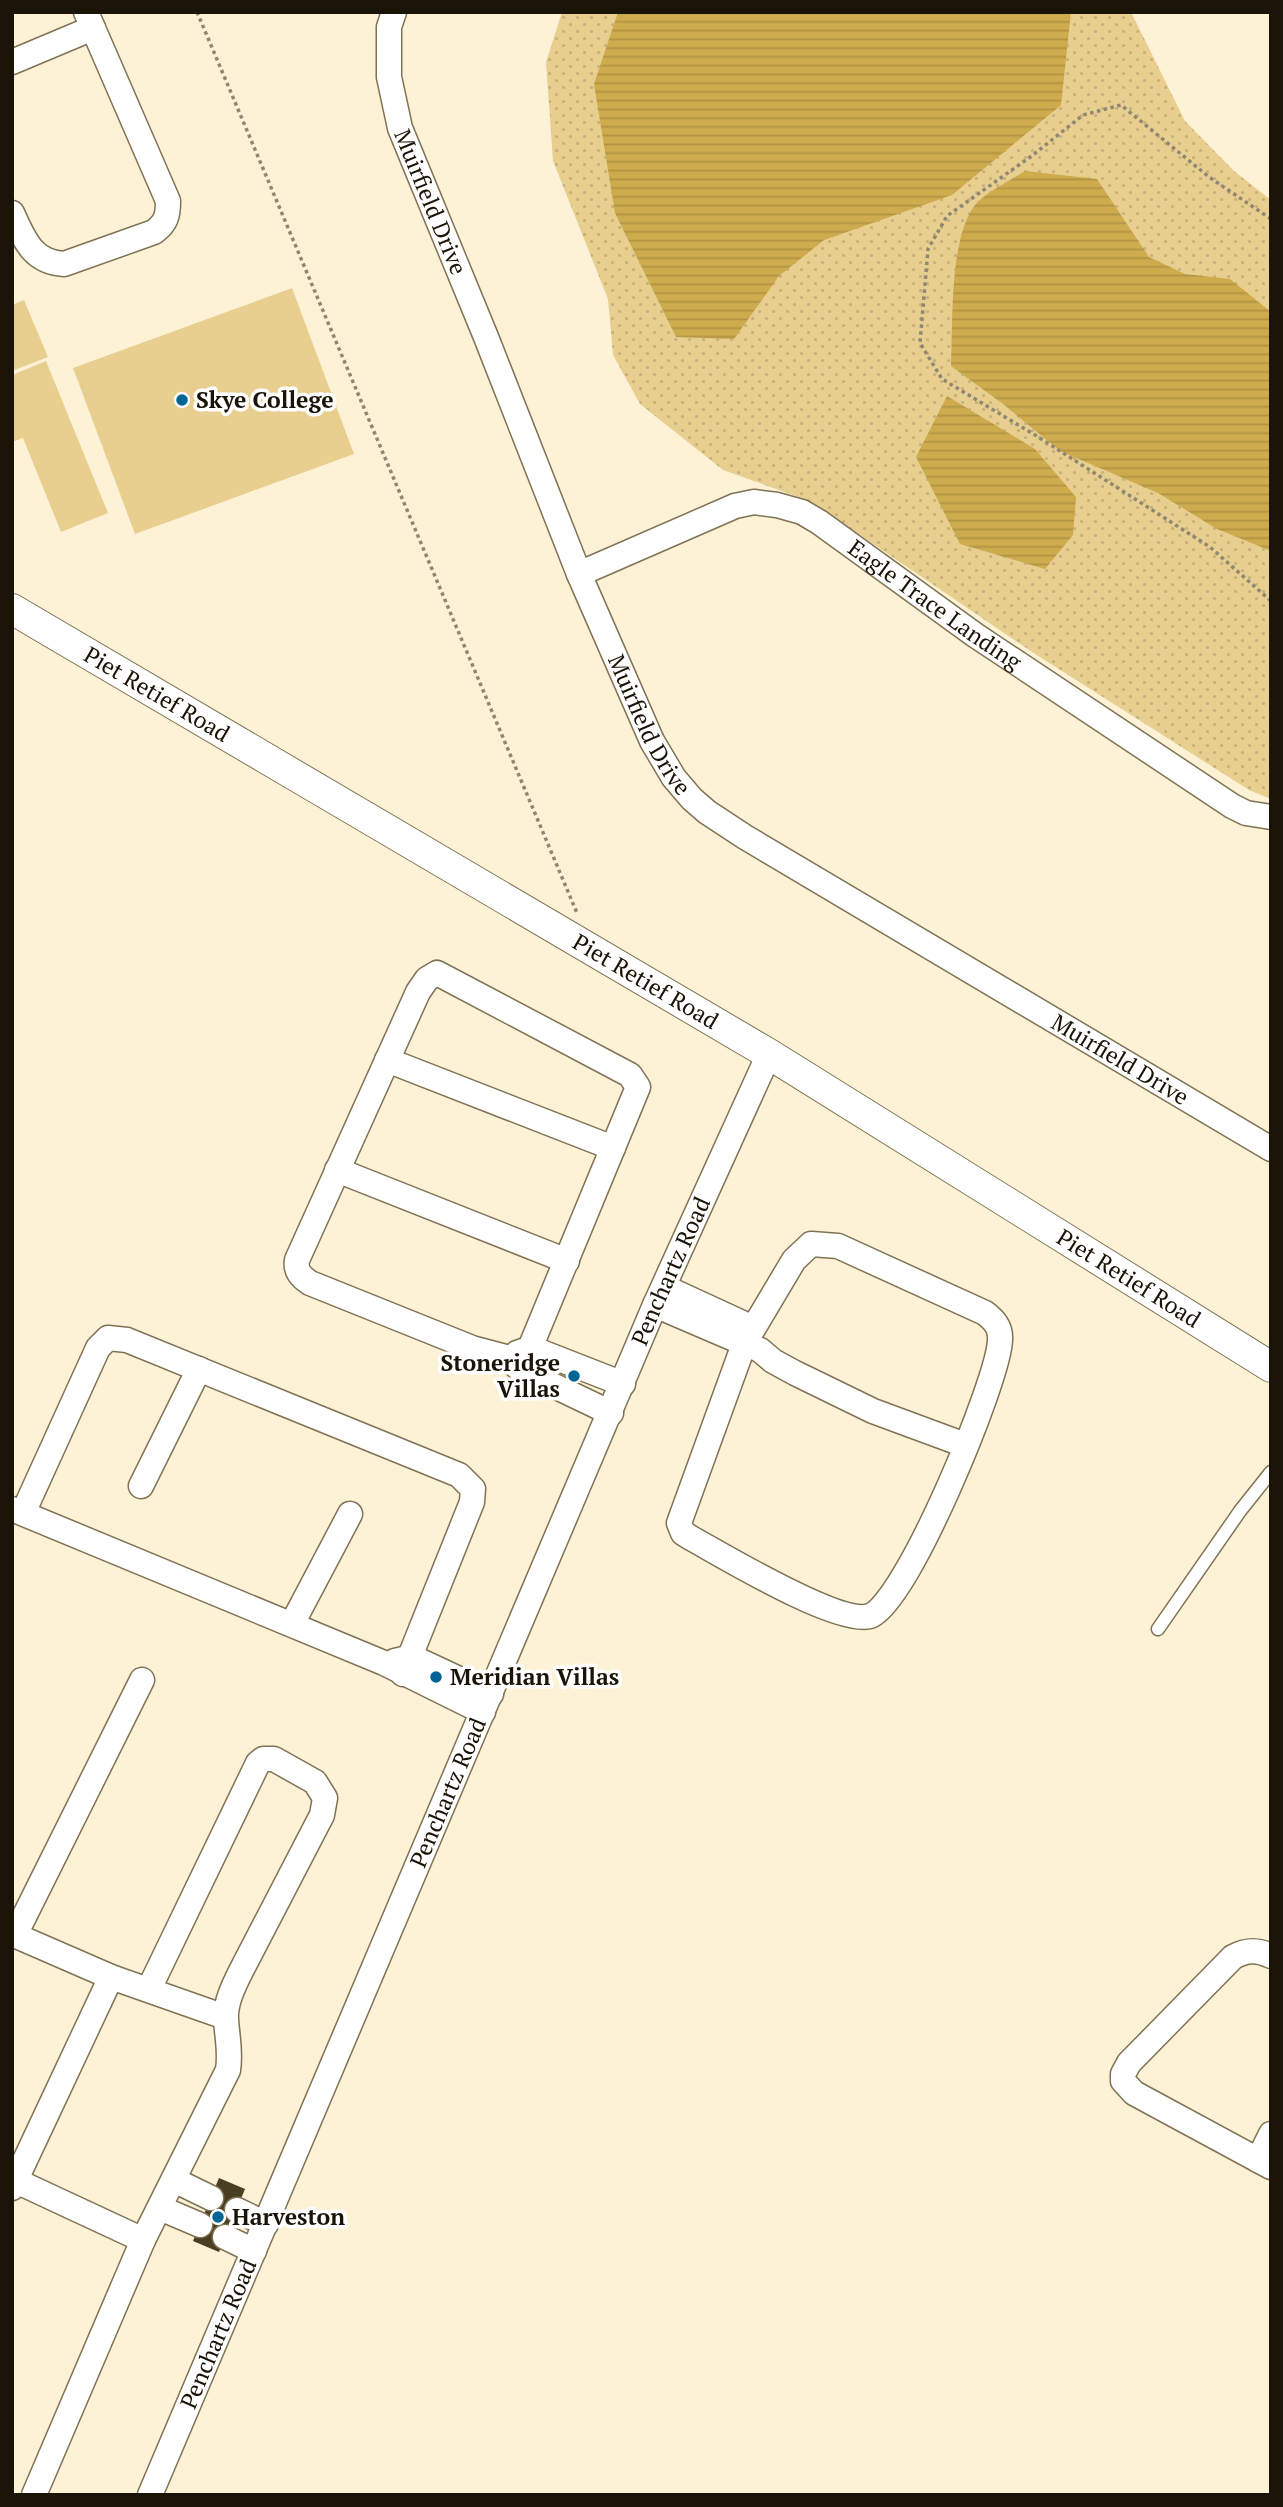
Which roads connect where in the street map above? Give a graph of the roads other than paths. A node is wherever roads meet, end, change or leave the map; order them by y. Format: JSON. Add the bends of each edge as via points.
{"nodes":[{"id":1,"x":394,"y":12,"type":"edge"},
{"id":2,"x":90,"y":20,"type":"edge"},
{"id":3,"x":12,"y":62,"type":"edge"},
{"id":4,"x":12,"y":214,"type":"edge"},
{"id":5,"x":579,"y":574,"type":"junction"},
{"id":6,"x":12,"y":608,"type":"edge"},
{"id":7,"x":1271,"y":817,"type":"edge"},
{"id":8,"x":769,"y":1054,"type":"junction"},
{"id":9,"x":387,"y":1060,"type":"junction"},
{"id":10,"x":613,"y":1148,"type":"junction"},
{"id":11,"x":1271,"y":1149,"type":"edge"},
{"id":12,"x":337,"y":1170,"type":"junction"},
{"id":13,"x":567,"y":1261,"type":"junction"},
{"id":14,"x":659,"y":1296,"type":"junction"},
{"id":15,"x":752,"y":1341,"type":"junction"},
{"id":16,"x":519,"y":1358,"type":"junction"},
{"id":17,"x":1271,"y":1367,"type":"edge"},
{"id":18,"x":199,"y":1369,"type":"junction"},
{"id":19,"x":623,"y":1384,"type":"junction"},
{"id":20,"x":611,"y":1413,"type":"junction"},
{"id":21,"x":965,"y":1445,"type":"junction"},
{"id":22,"x":1271,"y":1472,"type":"edge"},
{"id":23,"x":141,"y":1486,"type":"dead end"},
{"id":24,"x":18,"y":1511,"type":"edge"},
{"id":25,"x":350,"y":1514,"type":"dead end"},
{"id":26,"x":292,"y":1624,"type":"junction"},
{"id":27,"x":1158,"y":1629,"type":"dead end"},
{"id":28,"x":400,"y":1665,"type":"junction"},
{"id":29,"x":142,"y":1680,"type":"dead end"},
{"id":30,"x":487,"y":1703,"type":"junction"},
{"id":31,"x":14,"y":1934,"type":"edge"},
{"id":32,"x":1271,"y":1956,"type":"edge"},
{"id":33,"x":111,"y":1977,"type":"junction"},
{"id":34,"x":149,"y":1989,"type":"junction"},
{"id":35,"x":225,"y":2017,"type":"junction"},
{"id":36,"x":1271,"y":2134,"type":"edge"},
{"id":37,"x":1264,"y":2163,"type":"edge"},
{"id":38,"x":173,"y":2180,"type":"junction"},
{"id":39,"x":13,"y":2183,"type":"edge"},
{"id":40,"x":211,"y":2198,"type":"dead end"},
{"id":41,"x":160,"y":2208,"type":"junction"},
{"id":42,"x":237,"y":2210,"type":"dead end"},
{"id":43,"x":266,"y":2224,"type":"junction"},
{"id":44,"x":200,"y":2225,"type":"dead end"},
{"id":45,"x":225,"y":2237,"type":"dead end"},
{"id":46,"x":143,"y":2240,"type":"junction"},
{"id":47,"x":254,"y":2251,"type":"junction"},
{"id":48,"x":34,"y":2495,"type":"edge"},
{"id":49,"x":149,"y":2495,"type":"edge"}],
"edges":[{"from":1,"to":5,"type":"street","name":"Muirfield Drive","via":[[389,27],[389,77],[400,128]]},
{"from":2,"to":3,"type":"street"},
{"from":2,"to":4,"type":"street","via":[[167,201],[167,217],[154,232],[64,264],[38,257]]},
{"from":5,"to":7,"type":"street","name":"Eagle Trace Landing","via":[[735,506],[754,502],[802,512],[1231,806]]},
{"from":5,"to":11,"type":"street","name":"Muirfield Drive","via":[[652,741],[674,778],[707,812]]},
{"from":6,"to":8,"type":"street","name":"Piet Retief Road"},
{"from":8,"to":14,"type":"street","name":"Penchartz Road"},
{"from":8,"to":17,"type":"street","name":"Piet Retief Road"},
{"from":9,"to":10,"type":"street"},
{"from":9,"to":10,"type":"street","via":[[422,984],[436,973],[634,1078],[638,1087]]},
{"from":9,"to":12,"type":"street"},
{"from":10,"to":13,"type":"street"},
{"from":12,"to":13,"type":"street"},
{"from":12,"to":16,"type":"street","via":[[297,1260],[304,1279],[458,1342]]},
{"from":13,"to":16,"type":"street"},
{"from":14,"to":15,"type":"street","via":[[703,1324]]},
{"from":14,"to":19,"type":"street","name":"Penchartz Road"},
{"from":15,"to":21,"type":"street","via":[[773,1361],[795,1373],[873,1411]]},
{"from":15,"to":21,"type":"street","via":[[794,1260],[811,1244],[838,1246],[985,1313],[999,1327],[1000,1340]]},
{"from":15,"to":21,"type":"street","via":[[679,1523],[691,1538],[803,1598],[864,1617],[881,1609],[925,1539]]},
{"from":16,"to":19,"type":"street"},
{"from":16,"to":20,"type":"street"},
{"from":18,"to":23,"type":"street"},
{"from":18,"to":24,"type":"street","via":[[127,1340],[108,1338],[102,1342]]},
{"from":18,"to":28,"type":"street","via":[[468,1482],[474,1494],[472,1502]]},
{"from":19,"to":20,"type":"street","name":"Penchartz Road"},
{"from":20,"to":30,"type":"street","name":"Penchartz Road"},
{"from":22,"to":27,"type":"lane"},
{"from":24,"to":26,"type":"street"},
{"from":25,"to":26,"type":"street"},
{"from":26,"to":28,"type":"street"},
{"from":28,"to":30,"type":"street"},
{"from":29,"to":31,"type":"street"},
{"from":30,"to":43,"type":"street","name":"Penchartz Road"},
{"from":31,"to":33,"type":"street"},
{"from":32,"to":37,"type":"street","via":[[1254,1951],[1233,1957],[1123,2074],[1123,2081],[1134,2093]]},
{"from":33,"to":34,"type":"street"},
{"from":33,"to":39,"type":"street"},
{"from":34,"to":35,"type":"street"},
{"from":34,"to":35,"type":"street","via":[[254,1768],[263,1759],[274,1759],[315,1782],[323,1791],[325,1807],[241,1971]]},
{"from":35,"to":38,"type":"street","via":[[229,2070]]},
{"from":36,"to":37,"type":"street"},
{"from":38,"to":40,"type":"street"},
{"from":38,"to":41,"type":"street"},
{"from":39,"to":46,"type":"street"},
{"from":41,"to":44,"type":"street"},
{"from":41,"to":46,"type":"street"},
{"from":42,"to":43,"type":"street"},
{"from":43,"to":47,"type":"street","name":"Penchartz Road"},
{"from":45,"to":47,"type":"street"},
{"from":46,"to":48,"type":"street"},
{"from":47,"to":49,"type":"street","name":"Penchartz Road"}]}
